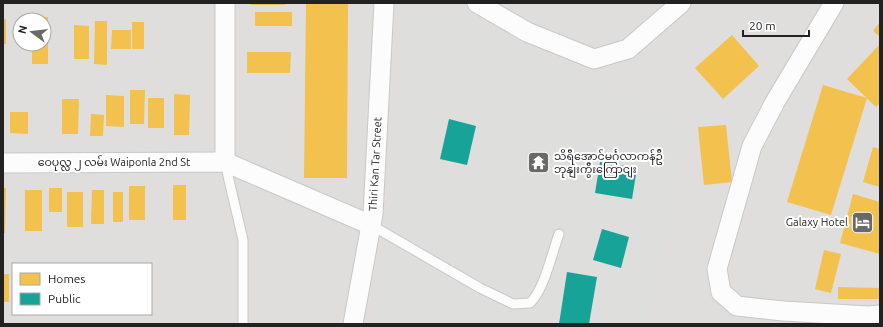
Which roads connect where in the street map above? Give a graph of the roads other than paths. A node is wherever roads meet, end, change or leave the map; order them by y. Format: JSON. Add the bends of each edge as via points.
{"nodes":[{"id":1,"x":225,"y":3,"type":"edge"},
{"id":2,"x":384,"y":3,"type":"edge"},
{"id":3,"x":477,"y":3,"type":"edge"},
{"id":4,"x":682,"y":3,"type":"edge"},
{"id":5,"x":834,"y":3,"type":"edge"},
{"id":6,"x":225,"y":162,"type":"junction"},
{"id":7,"x":3,"y":163,"type":"edge"},
{"id":8,"x":371,"y":225,"type":"junction"},
{"id":9,"x":559,"y":234,"type":"dead end"},
{"id":10,"x":880,"y":315,"type":"edge"},
{"id":11,"x":243,"y":323,"type":"edge"},
{"id":12,"x":352,"y":324,"type":"edge"}],
"edges":[{"from":1,"to":6,"type":"street"},
{"from":2,"to":8,"type":"street","name":"Thiri Kan Tar Street"},
{"from":3,"to":4,"type":"street","via":[[527,32],[594,59],[628,50]]},
{"from":5,"to":10,"type":"street","via":[[752,146],[717,269],[721,292],[737,306]]},
{"from":6,"to":7,"type":"street","name":"ဝေပုလ္လ ၂ လမ်း Waiponla 2nd St"},
{"from":6,"to":8,"type":"street"},
{"from":6,"to":11,"type":"lane","via":[[243,240]]},
{"from":8,"to":9,"type":"lane","via":[[480,288],[513,304],[530,303],[535,298]]},
{"from":8,"to":12,"type":"street","name":"Thiri Kan Tar Street"}]}
